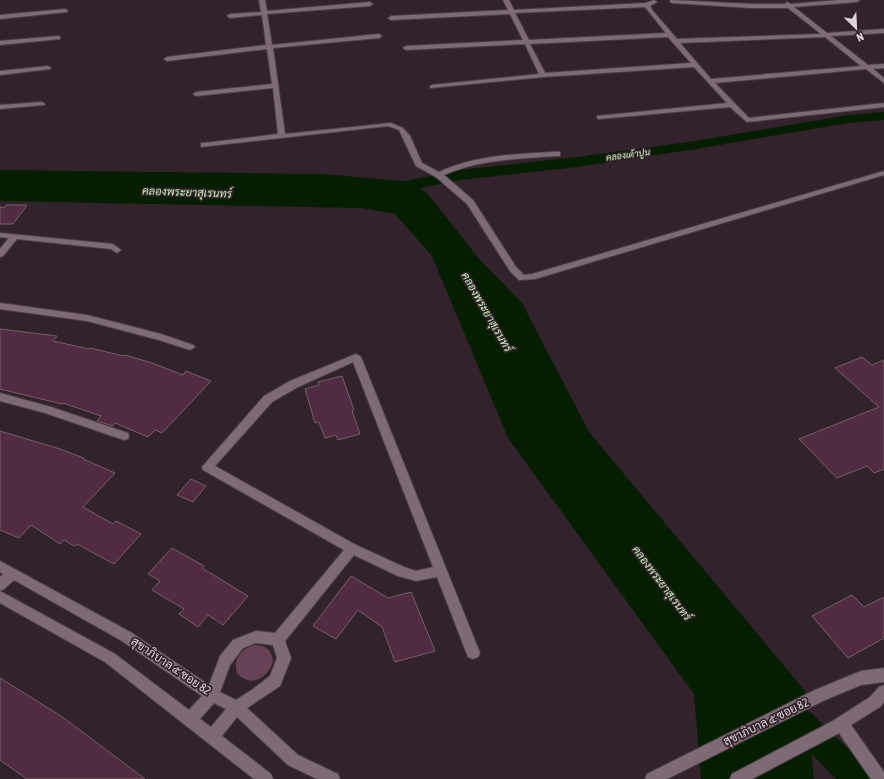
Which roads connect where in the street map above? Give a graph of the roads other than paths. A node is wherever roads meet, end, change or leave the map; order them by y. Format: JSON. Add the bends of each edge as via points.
{"nodes":[{"id":1,"x":262,"y":0,"type":"edge"},
{"id":2,"x":326,"y":0,"type":"edge"},
{"id":3,"x":506,"y":0,"type":"edge"},
{"id":4,"x":672,"y":0,"type":"edge"},
{"id":5,"x":782,"y":0,"type":"edge"},
{"id":6,"x":857,"y":0,"type":"edge"},
{"id":7,"x":646,"y":3,"type":"edge"},
{"id":8,"x":370,"y":4,"type":"dead end"},
{"id":9,"x":789,"y":6,"type":"junction"},
{"id":10,"x":329,"y":8,"type":"junction"},
{"id":11,"x":65,"y":11,"type":"dead end"},
{"id":12,"x":264,"y":13,"type":"junction"},
{"id":13,"x":513,"y":13,"type":"junction"},
{"id":14,"x":230,"y":16,"type":"dead end"},
{"id":15,"x":0,"y":17,"type":"edge"},
{"id":16,"x":391,"y":18,"type":"dead end"},
{"id":17,"x":884,"y":31,"type":"edge"},
{"id":18,"x":670,"y":35,"type":"junction"},
{"id":19,"x":827,"y":35,"type":"junction"},
{"id":20,"x":379,"y":36,"type":"dead end"},
{"id":21,"x":58,"y":38,"type":"dead end"},
{"id":22,"x":676,"y":41,"type":"junction"},
{"id":23,"x":0,"y":43,"type":"edge"},
{"id":24,"x":527,"y":43,"type":"junction"},
{"id":25,"x":268,"y":47,"type":"junction"},
{"id":26,"x":406,"y":48,"type":"dead end"},
{"id":27,"x":167,"y":59,"type":"dead end"},
{"id":28,"x":696,"y":66,"type":"junction"},
{"id":29,"x":884,"y":66,"type":"edge"},
{"id":30,"x":869,"y":67,"type":"junction"},
{"id":31,"x":48,"y":68,"type":"dead end"},
{"id":32,"x":0,"y":73,"type":"edge"},
{"id":33,"x":543,"y":75,"type":"junction"},
{"id":34,"x":884,"y":80,"type":"edge"},
{"id":35,"x":710,"y":81,"type":"junction"},
{"id":36,"x":276,"y":86,"type":"junction"},
{"id":37,"x":432,"y":87,"type":"dead end"},
{"id":38,"x":196,"y":94,"type":"dead end"},
{"id":39,"x":42,"y":104,"type":"dead end"},
{"id":40,"x":731,"y":105,"type":"junction"},
{"id":41,"x":884,"y":105,"type":"edge"},
{"id":42,"x":0,"y":107,"type":"edge"},
{"id":43,"x":599,"y":117,"type":"dead end"},
{"id":44,"x":282,"y":135,"type":"junction"},
{"id":45,"x":204,"y":145,"type":"dead end"},
{"id":46,"x":557,"y":154,"type":"dead end"},
{"id":47,"x":884,"y":173,"type":"edge"},
{"id":48,"x":440,"y":177,"type":"junction"},
{"id":49,"x":0,"y":235,"type":"edge"},
{"id":50,"x":15,"y":236,"type":"junction"},
{"id":51,"x":117,"y":250,"type":"dead end"},
{"id":52,"x":0,"y":254,"type":"edge"},
{"id":53,"x":0,"y":306,"type":"edge"},
{"id":54,"x":190,"y":347,"type":"dead end"},
{"id":55,"x":0,"y":397,"type":"edge"},
{"id":56,"x":124,"y":436,"type":"dead end"},
{"id":57,"x":352,"y":549,"type":"junction"},
{"id":58,"x":0,"y":566,"type":"edge"},
{"id":59,"x":440,"y":571,"type":"junction"},
{"id":60,"x":13,"y":573,"type":"junction"},
{"id":61,"x":0,"y":585,"type":"edge"},
{"id":62,"x":0,"y":597,"type":"edge"},
{"id":63,"x":278,"y":640,"type":"junction"},
{"id":64,"x":473,"y":653,"type":"dead end"},
{"id":65,"x":884,"y":675,"type":"edge"},
{"id":66,"x":884,"y":692,"type":"edge"},
{"id":67,"x":212,"y":694,"type":"junction"},
{"id":68,"x":236,"y":707,"type":"junction"},
{"id":69,"x":189,"y":720,"type":"junction"},
{"id":70,"x":838,"y":725,"type":"junction"},
{"id":71,"x":212,"y":737,"type":"junction"},
{"id":72,"x":266,"y":779,"type":"edge"},
{"id":73,"x":333,"y":779,"type":"edge"},
{"id":74,"x":652,"y":779,"type":"edge"},
{"id":75,"x":737,"y":779,"type":"edge"},
{"id":76,"x":880,"y":779,"type":"edge"}],
"edges":[{"from":1,"to":12,"type":"street"},
{"from":2,"to":10,"type":"street"},
{"from":3,"to":13,"type":"street"},
{"from":4,"to":7,"type":"street"},
{"from":4,"to":9,"type":"street","via":[[744,6]]},
{"from":5,"to":9,"type":"street"},
{"from":6,"to":9,"type":"street"},
{"from":7,"to":13,"type":"street"},
{"from":7,"to":18,"type":"street"},
{"from":8,"to":10,"type":"street"},
{"from":9,"to":19,"type":"street"},
{"from":10,"to":12,"type":"street"},
{"from":11,"to":15,"type":"street"},
{"from":12,"to":14,"type":"street"},
{"from":12,"to":25,"type":"street"},
{"from":13,"to":16,"type":"street"},
{"from":13,"to":24,"type":"street"},
{"from":17,"to":19,"type":"street"},
{"from":18,"to":22,"type":"street"},
{"from":18,"to":24,"type":"street"},
{"from":19,"to":22,"type":"street"},
{"from":19,"to":30,"type":"street"},
{"from":20,"to":25,"type":"street"},
{"from":21,"to":23,"type":"street"},
{"from":22,"to":28,"type":"street"},
{"from":24,"to":26,"type":"street"},
{"from":24,"to":33,"type":"street"},
{"from":25,"to":27,"type":"street"},
{"from":25,"to":36,"type":"street"},
{"from":28,"to":33,"type":"street"},
{"from":28,"to":35,"type":"street"},
{"from":29,"to":30,"type":"street"},
{"from":30,"to":34,"type":"street"},
{"from":30,"to":35,"type":"street"},
{"from":31,"to":32,"type":"street"},
{"from":33,"to":37,"type":"street"},
{"from":35,"to":40,"type":"street"},
{"from":36,"to":38,"type":"street"},
{"from":36,"to":44,"type":"street"},
{"from":39,"to":42,"type":"street"},
{"from":40,"to":41,"type":"street","via":[[748,120]]},
{"from":40,"to":43,"type":"street"},
{"from":44,"to":45,"type":"street"},
{"from":44,"to":48,"type":"street","via":[[388,124],[401,129],[419,164]]},
{"from":46,"to":48,"type":"street","via":[[496,159],[454,167]]},
{"from":47,"to":48,"type":"street","via":[[522,278],[513,269],[470,202]]},
{"from":49,"to":50,"type":"street"},
{"from":50,"to":51,"type":"street","via":[[114,247]]},
{"from":50,"to":52,"type":"street"},
{"from":53,"to":54,"type":"street","via":[[87,318]]},
{"from":55,"to":56,"type":"street"},
{"from":57,"to":59,"type":"street","via":[[416,576]]},
{"from":57,"to":59,"type":"street","via":[[207,467],[268,399],[300,381],[356,357]]},
{"from":57,"to":63,"type":"street"},
{"from":58,"to":60,"type":"street","name":"สุขาภิบาล ๕ ซอย 82"},
{"from":59,"to":64,"type":"street"},
{"from":60,"to":61,"type":"street"},
{"from":60,"to":67,"type":"street","name":"สุขาภิบาล ๕ ซอย 82","via":[[127,637]]},
{"from":62,"to":69,"type":"street","via":[[110,658]]},
{"from":63,"to":67,"type":"street","via":[[256,638],[238,644],[225,661]]},
{"from":63,"to":68,"type":"street","via":[[284,658],[275,681]]},
{"from":65,"to":74,"type":"street","name":"สุขาภิบาล ๕ ซอย 82","via":[[861,678],[820,695]]},
{"from":66,"to":70,"type":"street","via":[[875,702]]},
{"from":67,"to":68,"type":"street","name":"สุขาภิบาล ๕ ซอย 82"},
{"from":67,"to":69,"type":"street"},
{"from":68,"to":71,"type":"street"},
{"from":68,"to":73,"type":"street","name":"สุขาภิบาล ๕ ซอย 82","via":[[293,760]]},
{"from":69,"to":71,"type":"street"},
{"from":70,"to":75,"type":"street"},
{"from":70,"to":76,"type":"street"},
{"from":71,"to":72,"type":"street"}]}
